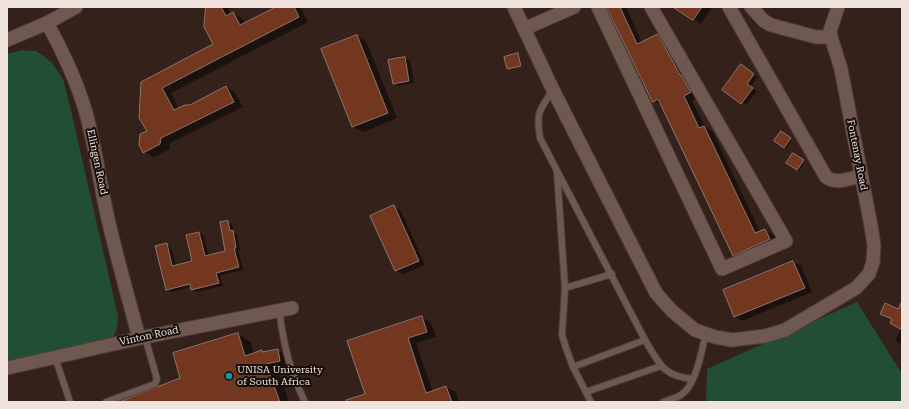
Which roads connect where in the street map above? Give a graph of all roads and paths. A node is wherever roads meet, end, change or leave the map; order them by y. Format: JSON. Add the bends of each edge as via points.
{"nodes":[{"id":1,"x":76,"y":7,"type":"edge"},
{"id":2,"x":574,"y":7,"type":"edge"},
{"id":3,"x":598,"y":7,"type":"edge"},
{"id":4,"x":652,"y":7,"type":"edge"},
{"id":5,"x":729,"y":7,"type":"edge"},
{"id":6,"x":751,"y":7,"type":"edge"},
{"id":7,"x":838,"y":7,"type":"edge"},
{"id":8,"x":518,"y":8,"type":"edge"},
{"id":9,"x":47,"y":23,"type":"junction"},
{"id":10,"x":524,"y":29,"type":"junction"},
{"id":11,"x":831,"y":37,"type":"junction"},
{"id":12,"x":7,"y":40,"type":"edge"},
{"id":13,"x":553,"y":90,"type":"junction"},
{"id":14,"x":557,"y":170,"type":"junction"},
{"id":15,"x":861,"y":176,"type":"junction"},
{"id":16,"x":612,"y":274,"type":"junction"},
{"id":17,"x":564,"y":288,"type":"junction"},
{"id":18,"x":286,"y":309,"type":"joint"},
{"id":19,"x":706,"y":334,"type":"junction"},
{"id":20,"x":142,"y":337,"type":"junction"},
{"id":21,"x":645,"y":340,"type":"junction"},
{"id":22,"x":55,"y":357,"type":"junction"},
{"id":23,"x":661,"y":366,"type":"junction"},
{"id":24,"x":573,"y":367,"type":"junction"},
{"id":25,"x":7,"y":368,"type":"edge"},
{"id":26,"x":693,"y":379,"type":"junction"},
{"id":27,"x":586,"y":392,"type":"junction"},
{"id":28,"x":70,"y":402,"type":"edge"},
{"id":29,"x":106,"y":402,"type":"edge"},
{"id":30,"x":305,"y":402,"type":"edge"},
{"id":31,"x":591,"y":402,"type":"edge"},
{"id":32,"x":663,"y":402,"type":"edge"}],
"edges":[{"from":1,"to":9,"type":"street"},
{"from":2,"to":10,"type":"street"},
{"from":3,"to":4,"type":"street","via":[[722,269],[786,241]]},
{"from":5,"to":15,"type":"street","via":[[826,176],[830,180],[840,180]]},
{"from":6,"to":11,"type":"street","via":[[771,25],[816,37]]},
{"from":7,"to":11,"type":"street","via":[[830,31]]},
{"from":8,"to":10,"type":"street"},
{"from":9,"to":12,"type":"street"},
{"from":9,"to":20,"type":"street","name":"Ellingen Road","via":[[64,54],[86,112],[109,222]]},
{"from":10,"to":13,"type":"street"},
{"from":11,"to":15,"type":"street","name":"Fontenay Road","via":[[841,69]]},
{"from":13,"to":14,"type":"lane","via":[[541,107],[538,124],[540,138]]},
{"from":13,"to":19,"type":"street","via":[[656,293],[682,320],[695,330]]},
{"from":14,"to":16,"type":"lane"},
{"from":14,"to":17,"type":"lane"},
{"from":15,"to":19,"type":"street","name":"Fontenay Road","via":[[874,245],[869,274],[856,288],[785,330],[765,336],[732,340]]},
{"from":16,"to":17,"type":"lane"},
{"from":16,"to":21,"type":"lane"},
{"from":17,"to":24,"type":"lane","via":[[562,335]]},
{"from":18,"to":20,"type":"street","name":"Vinton Road"},
{"from":18,"to":30,"type":"lane","via":[[286,353],[292,375]]},
{"from":19,"to":26,"type":"lane"},
{"from":20,"to":22,"type":"street","name":"Vinton Road"},
{"from":20,"to":29,"type":"lane","via":[[157,379],[155,384]]},
{"from":21,"to":23,"type":"lane"},
{"from":21,"to":24,"type":"lane"},
{"from":22,"to":25,"type":"street","name":"Vinton Road"},
{"from":22,"to":28,"type":"lane"},
{"from":23,"to":26,"type":"lane","via":[[677,377]]},
{"from":23,"to":27,"type":"lane"},
{"from":24,"to":27,"type":"lane"},
{"from":26,"to":32,"type":"lane","via":[[680,396]]},
{"from":27,"to":31,"type":"lane"}]}
